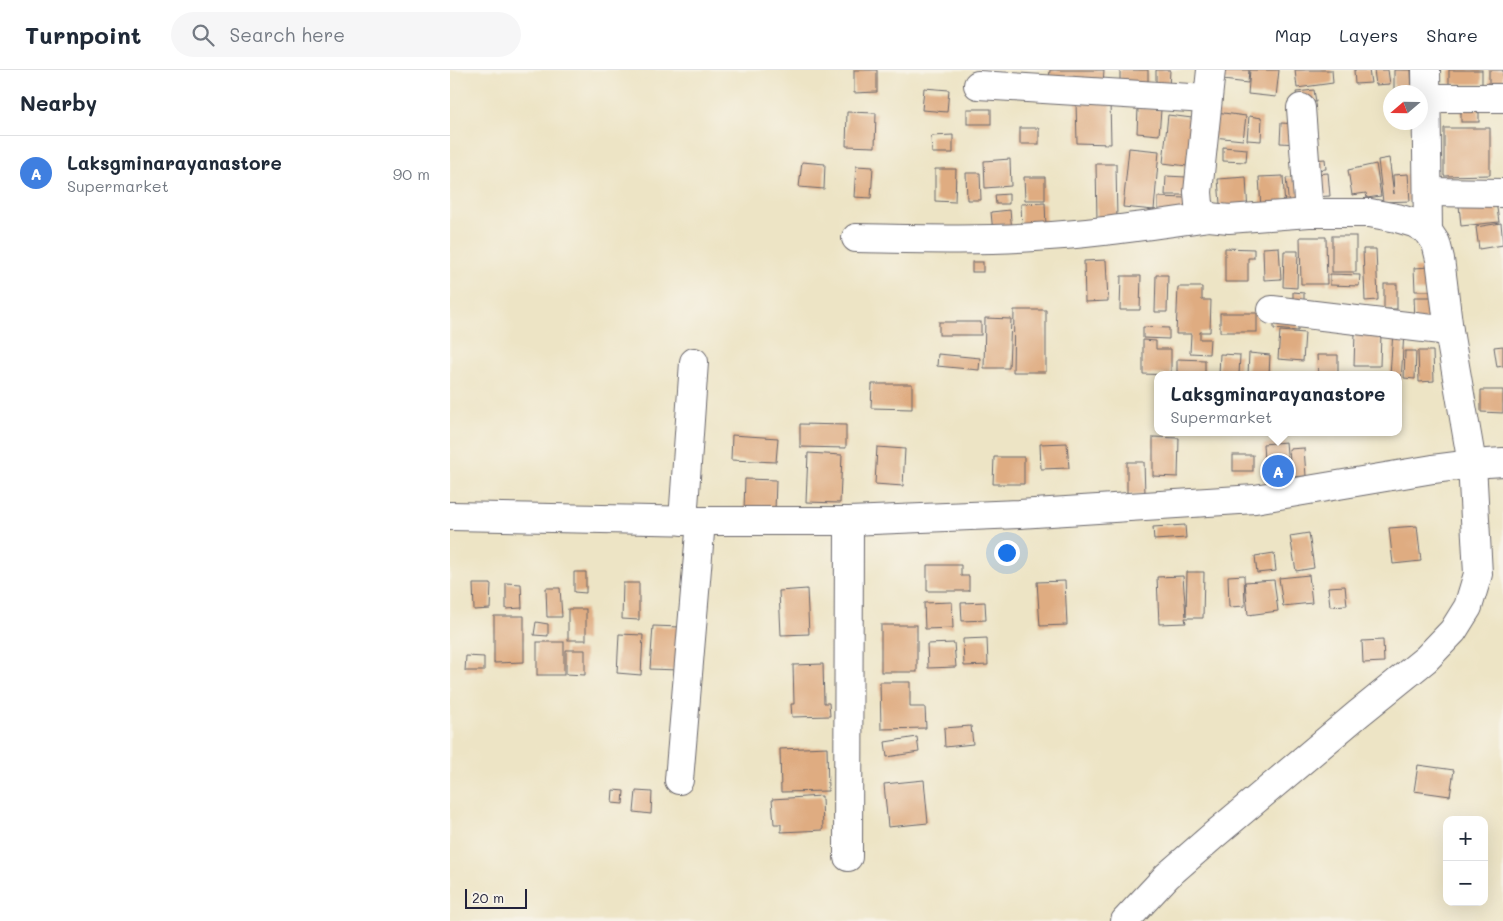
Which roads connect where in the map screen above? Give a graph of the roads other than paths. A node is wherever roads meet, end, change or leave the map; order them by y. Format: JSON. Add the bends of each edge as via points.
{"nodes":[{"id":1,"x":1211,"y":70,"type":"edge"},
{"id":2,"x":1426,"y":70,"type":"edge"},
{"id":3,"x":978,"y":85,"type":"dead end"},
{"id":4,"x":1426,"y":85,"type":"edge"},
{"id":5,"x":1428,"y":98,"type":"edge"},
{"id":6,"x":1503,"y":98,"type":"edge"},
{"id":7,"x":1207,"y":99,"type":"junction"},
{"id":8,"x":1301,"y":108,"type":"dead end"},
{"id":9,"x":1427,"y":130,"type":"edge"},
{"id":10,"x":1428,"y":192,"type":"junction"},
{"id":11,"x":1503,"y":192,"type":"edge"},
{"id":12,"x":1309,"y":214,"type":"junction"},
{"id":13,"x":1209,"y":217,"type":"junction"},
{"id":14,"x":1428,"y":232,"type":"junction"},
{"id":15,"x":856,"y":238,"type":"dead end"},
{"id":16,"x":1272,"y":310,"type":"dead end"},
{"id":17,"x":1449,"y":331,"type":"junction"},
{"id":18,"x":694,"y":362,"type":"dead end"},
{"id":19,"x":1503,"y":462,"type":"edge"},
{"id":20,"x":1472,"y":464,"type":"junction"},
{"id":21,"x":450,"y":516,"type":"edge"},
{"id":22,"x":692,"y":521,"type":"junction"},
{"id":23,"x":849,"y":521,"type":"junction"},
{"id":24,"x":679,"y":780,"type":"dead end"},
{"id":25,"x":848,"y":857,"type":"dead end"},
{"id":26,"x":1125,"y":921,"type":"edge"}],
"edges":[{"from":1,"to":7,"type":"street"},
{"from":2,"to":4,"type":"street"},
{"from":3,"to":7,"type":"street"},
{"from":5,"to":6,"type":"street"},
{"from":7,"to":13,"type":"street","via":[[1198,192],[1202,211]]},
{"from":8,"to":12,"type":"street"},
{"from":9,"to":10,"type":"street"},
{"from":10,"to":11,"type":"street"},
{"from":10,"to":14,"type":"street"},
{"from":12,"to":13,"type":"street","via":[[1229,219]]},
{"from":12,"to":14,"type":"street","via":[[1370,213],[1414,223]]},
{"from":13,"to":15,"type":"street","via":[[1037,237]]},
{"from":14,"to":17,"type":"street","via":[[1436,243],[1440,259]]},
{"from":16,"to":17,"type":"street"},
{"from":17,"to":20,"type":"street"},
{"from":18,"to":22,"type":"street"},
{"from":19,"to":20,"type":"street"},
{"from":20,"to":23,"type":"street","via":[[1255,499]]},
{"from":20,"to":26,"type":"street","via":[[1478,574],[1468,607],[1453,631],[1426,659],[1167,876]]},
{"from":21,"to":22,"type":"street"},
{"from":22,"to":23,"type":"street"},
{"from":22,"to":24,"type":"street"},
{"from":23,"to":25,"type":"street"}]}
